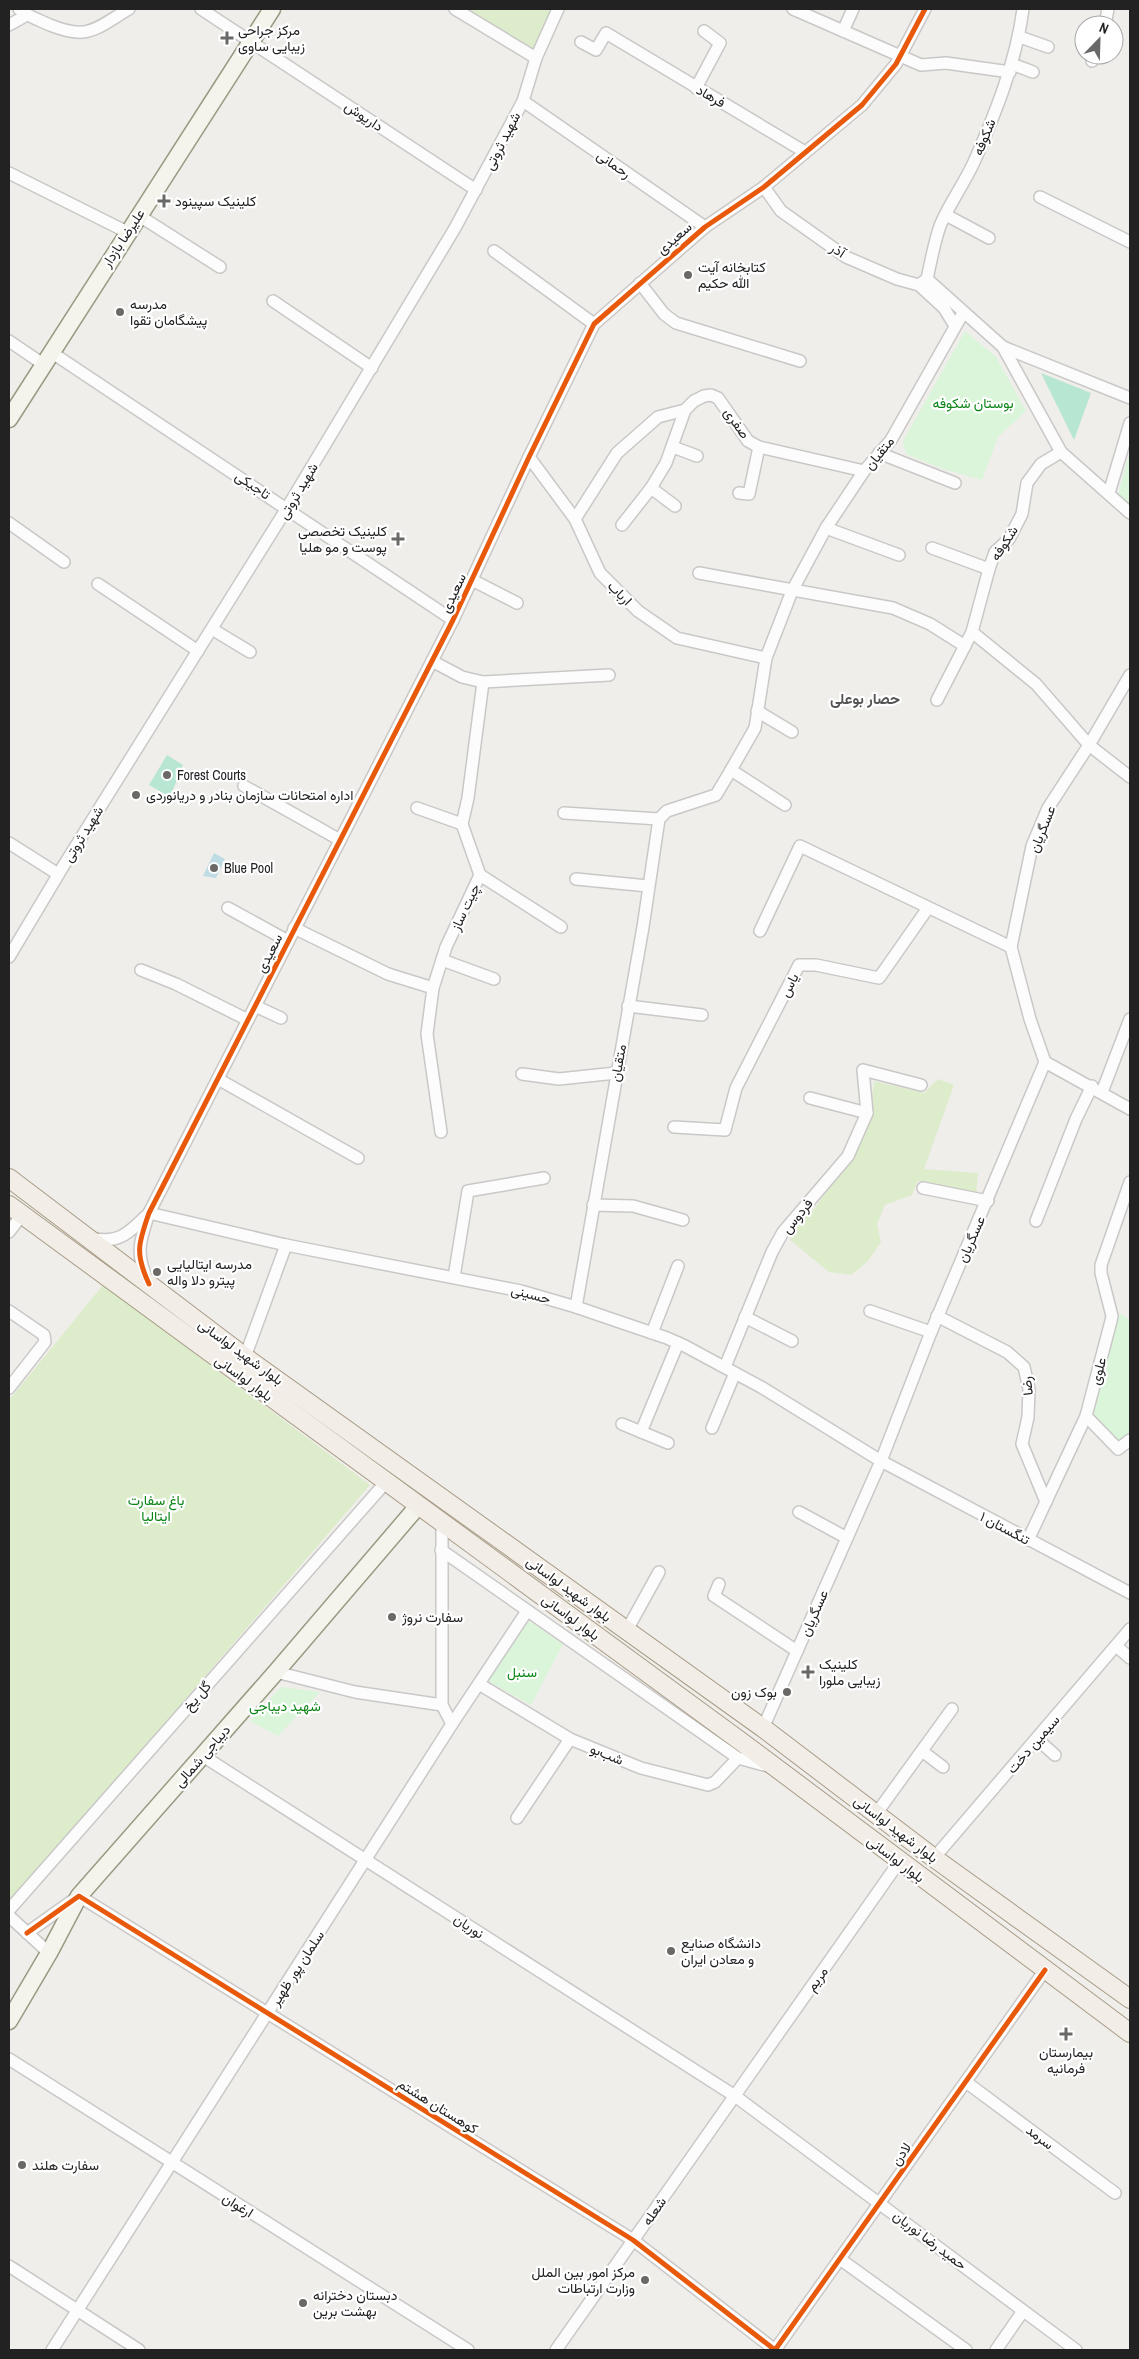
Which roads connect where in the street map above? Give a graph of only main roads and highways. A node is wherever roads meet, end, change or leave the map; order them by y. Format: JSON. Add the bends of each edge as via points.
{"nodes":[{"id":1,"x":272,"y":9,"type":"edge"},
{"id":2,"x":9,"y":419,"type":"edge"},
{"id":3,"x":9,"y":1178,"type":"edge"},
{"id":4,"x":16,"y":1210,"type":"edge"},
{"id":5,"x":418,"y":1506,"type":"junction"},
{"id":6,"x":987,"y":1896,"type":"junction"},
{"id":7,"x":972,"y":1916,"type":"junction"},
{"id":8,"x":1130,"y":1999,"type":"edge"},
{"id":9,"x":9,"y":2021,"type":"edge"},
{"id":10,"x":1130,"y":2034,"type":"edge"}],
"edges":[{"from":1,"to":2,"type":"main road","name":"علیرضا بازدار"},
{"from":3,"to":6,"type":"main road","name":"بلوار شهید لواسانی","via":[[245,1357],[763,1728]]},
{"from":4,"to":5,"type":"main road","name":"بلوار لواسانی"},
{"from":5,"to":7,"type":"main road","name":"بلوار لواسانی"},
{"from":5,"to":9,"type":"main road","name":"دیباجی شمالی","via":[[79,1896]]},
{"from":6,"to":7,"type":"main road","via":[[989,1912],[984,1916]]},
{"from":6,"to":8,"type":"main road","name":"بلوار شهید لواسانی"},
{"from":7,"to":10,"type":"main road","name":"بلوار لواسانی"}]}
